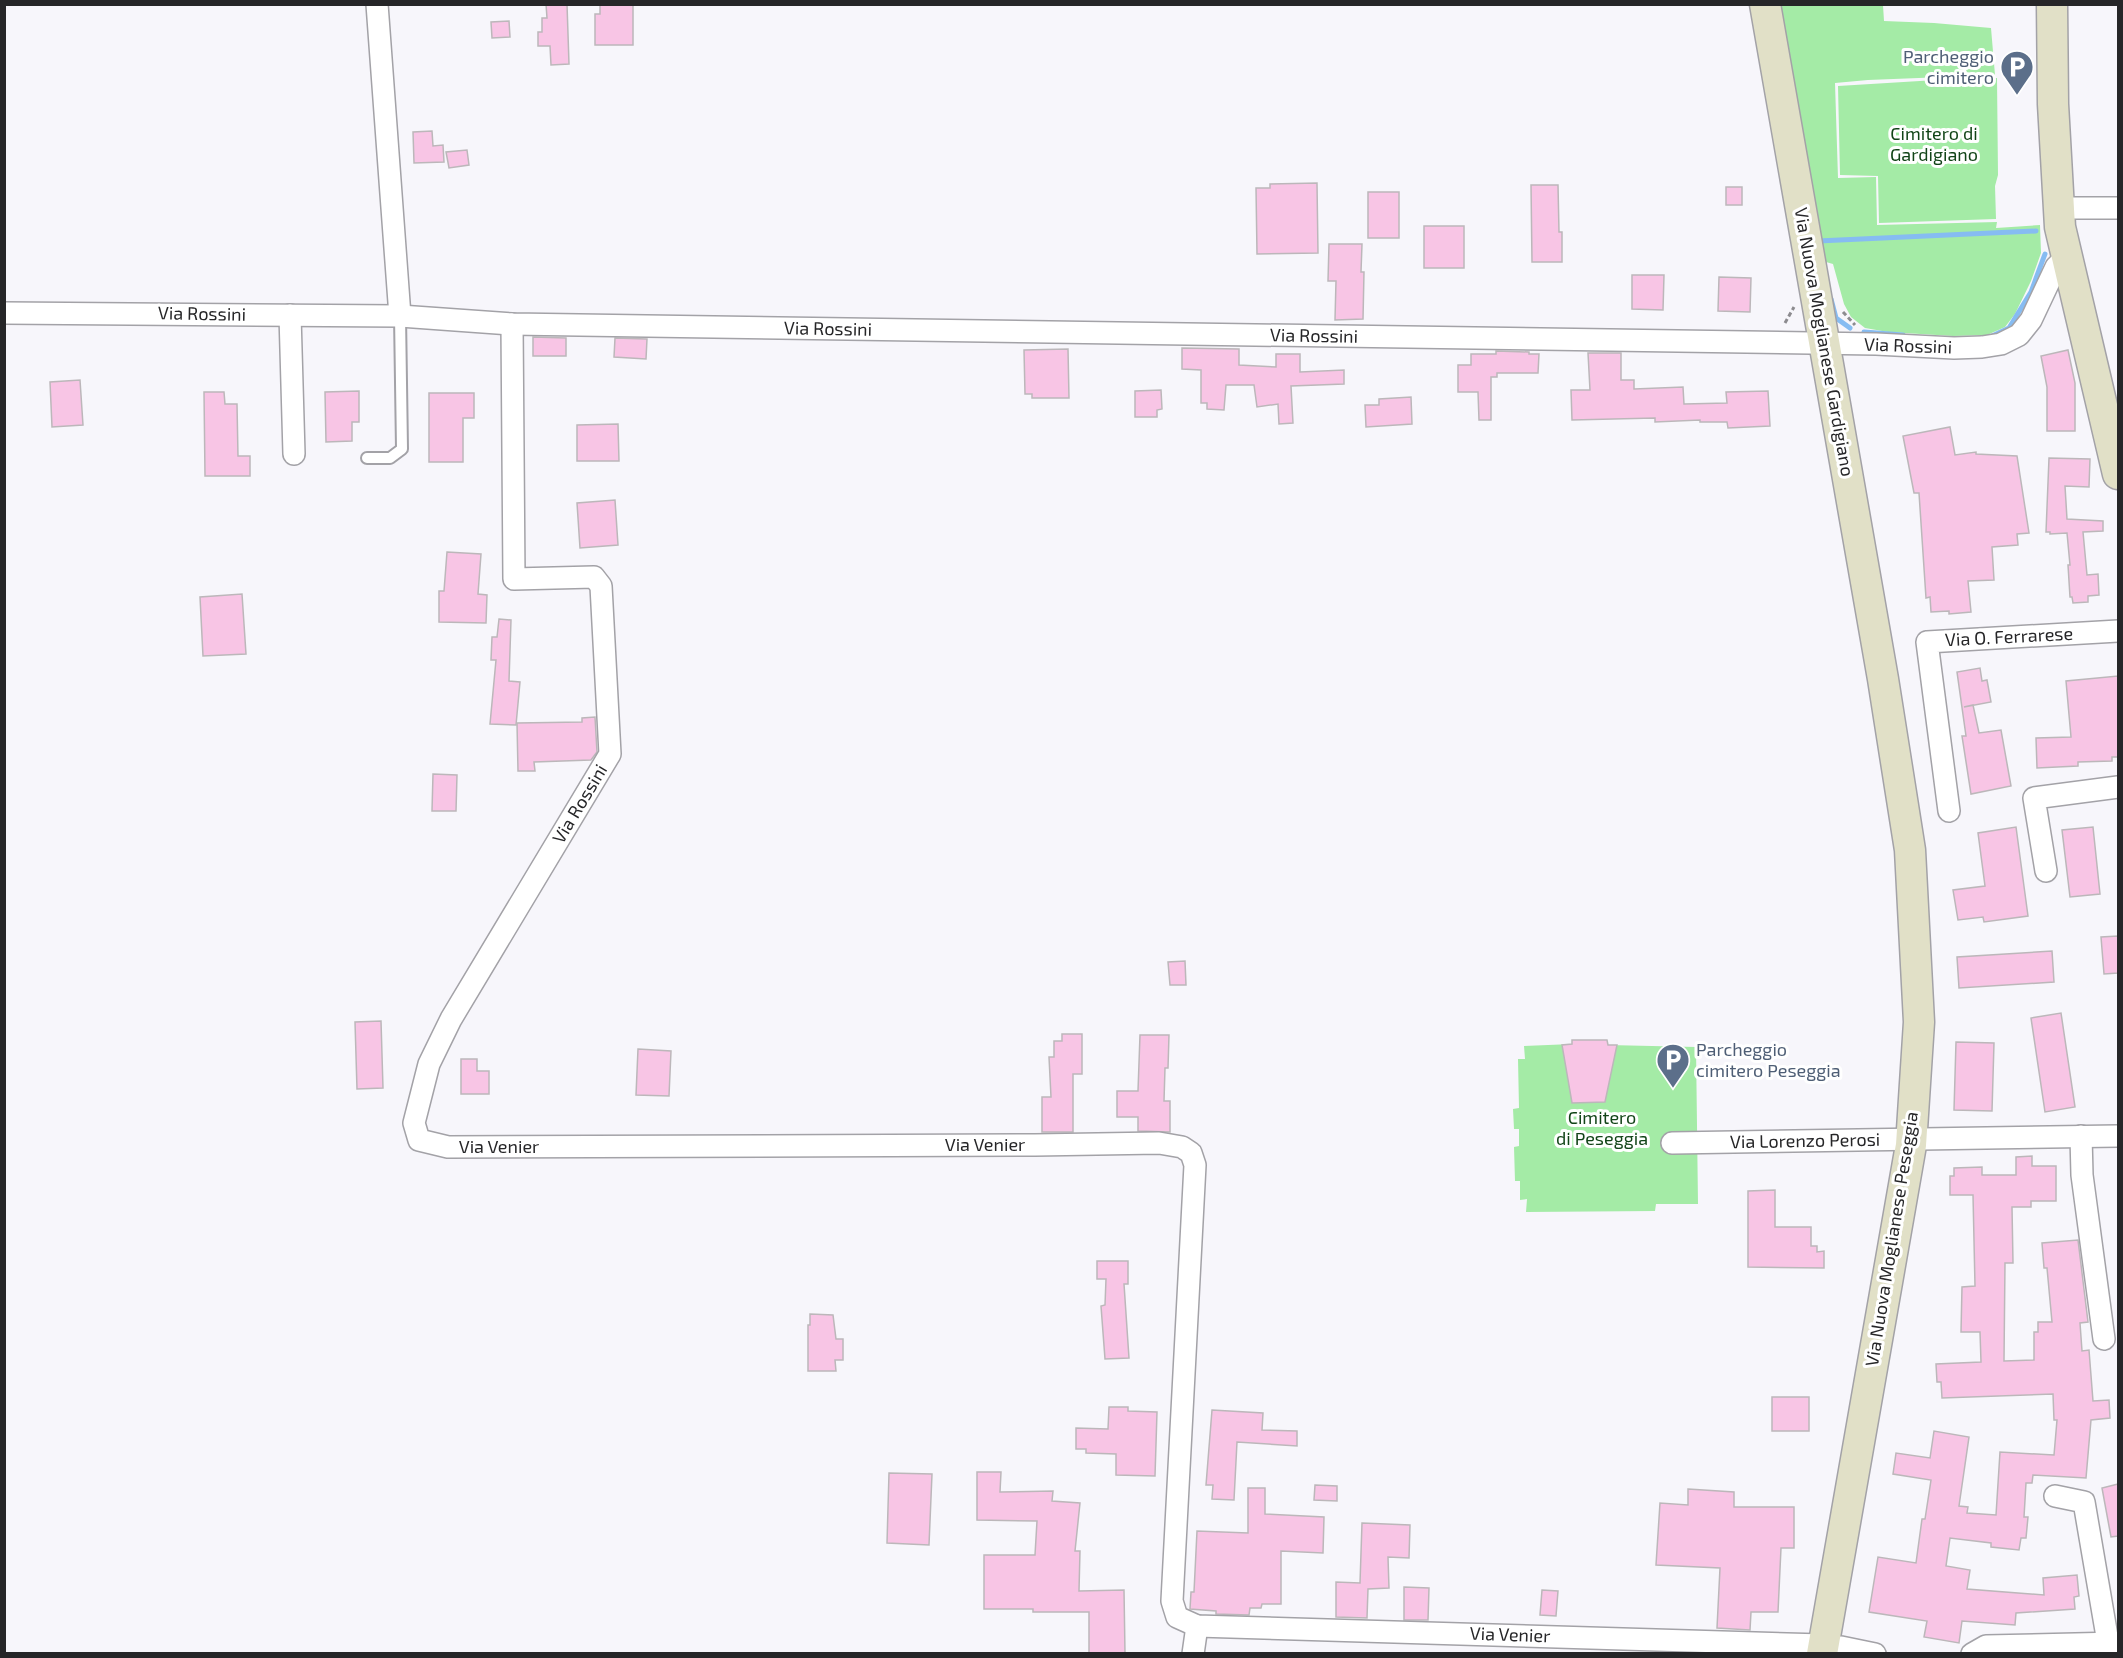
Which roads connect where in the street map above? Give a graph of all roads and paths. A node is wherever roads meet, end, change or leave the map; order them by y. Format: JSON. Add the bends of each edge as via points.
{"nodes":[{"id":1,"x":377,"y":4,"type":"edge"},
{"id":2,"x":1765,"y":4,"type":"edge"},
{"id":3,"x":2052,"y":4,"type":"edge"},
{"id":4,"x":2059,"y":208,"type":"junction"},
{"id":5,"x":2118,"y":208,"type":"edge"},
{"id":6,"x":2068,"y":255,"type":"junction"},
{"id":7,"x":4,"y":313,"type":"edge"},
{"id":8,"x":290,"y":315,"type":"junction"},
{"id":9,"x":400,"y":316,"type":"junction"},
{"id":10,"x":512,"y":324,"type":"junction"},
{"id":11,"x":1824,"y":344,"type":"junction"},
{"id":12,"x":294,"y":454,"type":"dead end"},
{"id":13,"x":367,"y":458,"type":"dead end"},
{"id":14,"x":2118,"y":474,"type":"edge"},
{"id":15,"x":2118,"y":631,"type":"edge"},
{"id":16,"x":1883,"y":679,"type":"joint"},
{"id":17,"x":2118,"y":787,"type":"edge"},
{"id":18,"x":1949,"y":811,"type":"dead end"},
{"id":19,"x":2046,"y":871,"type":"dead end"},
{"id":20,"x":451,"y":1019,"type":"joint"},
{"id":21,"x":2081,"y":1136,"type":"junction"},
{"id":22,"x":2118,"y":1136,"type":"edge"},
{"id":23,"x":1911,"y":1139,"type":"junction"},
{"id":24,"x":1672,"y":1143,"type":"dead end"},
{"id":25,"x":2104,"y":1339,"type":"dead end"},
{"id":26,"x":2055,"y":1496,"type":"dead end"},
{"id":27,"x":1197,"y":1626,"type":"junction"},
{"id":28,"x":2113,"y":1647,"type":"edge"},
{"id":29,"x":1828,"y":1648,"type":"edge"},
{"id":30,"x":1193,"y":1653,"type":"edge"},
{"id":31,"x":1875,"y":1653,"type":"edge"},
{"id":32,"x":1972,"y":1653,"type":"edge"}],
"edges":[{"from":1,"to":9,"type":"street"},
{"from":2,"to":11,"type":"main road","name":"Via Nuova Moglianese Gardigiano"},
{"from":3,"to":4,"type":"main road"},
{"from":4,"to":5,"type":"street"},
{"from":4,"to":6,"type":"main road"},
{"from":6,"to":11,"type":"street","name":"Via Rossini","via":[[2056,267],[2031,320],[2019,335],[2001,344],[1954,348]]},
{"from":6,"to":14,"type":"main road"},
{"from":7,"to":8,"type":"street","name":"Via Rossini"},
{"from":8,"to":9,"type":"street","name":"Via Rossini"},
{"from":8,"to":12,"type":"street"},
{"from":9,"to":10,"type":"street","name":"Via Rossini"},
{"from":9,"to":13,"type":"lane","via":[[402,449],[390,458]]},
{"from":10,"to":11,"type":"street","name":"Via Rossini"},
{"from":10,"to":20,"type":"street","name":"Via Rossini","via":[[514,579],[594,577],[601,586],[610,754]]},
{"from":11,"to":16,"type":"main road","name":"Via Nuova Moglianese Gardigiano"},
{"from":15,"to":18,"type":"street","name":"Via O. Ferrarese","via":[[1927,642]]},
{"from":16,"to":23,"type":"main road","name":"Via Nuova Moglianese Peseggia","via":[[1910,850],[1919,1022]]},
{"from":17,"to":19,"type":"street","via":[[2034,798]]},
{"from":20,"to":27,"type":"street","name":"Via Venier","via":[[429,1064],[414,1123],[419,1140],[448,1147],[1159,1143],[1182,1147],[1191,1153],[1195,1165],[1172,1601],[1177,1617]]},
{"from":21,"to":22,"type":"street","name":"Via Lorenzo Perosi"},
{"from":21,"to":23,"type":"street","name":"Via Lorenzo Perosi"},
{"from":21,"to":25,"type":"street","via":[[2082,1175]]},
{"from":23,"to":24,"type":"street","name":"Via Lorenzo Perosi"},
{"from":23,"to":29,"type":"main road","name":"Via Nuova Moglianese Peseggia"},
{"from":26,"to":28,"type":"street","via":[[2084,1502]]},
{"from":27,"to":29,"type":"street","name":"Via Venier"},
{"from":27,"to":30,"type":"street"},
{"from":28,"to":32,"type":"street","via":[[1986,1646]]},
{"from":29,"to":31,"type":"street","name":"Via Venier"}]}
